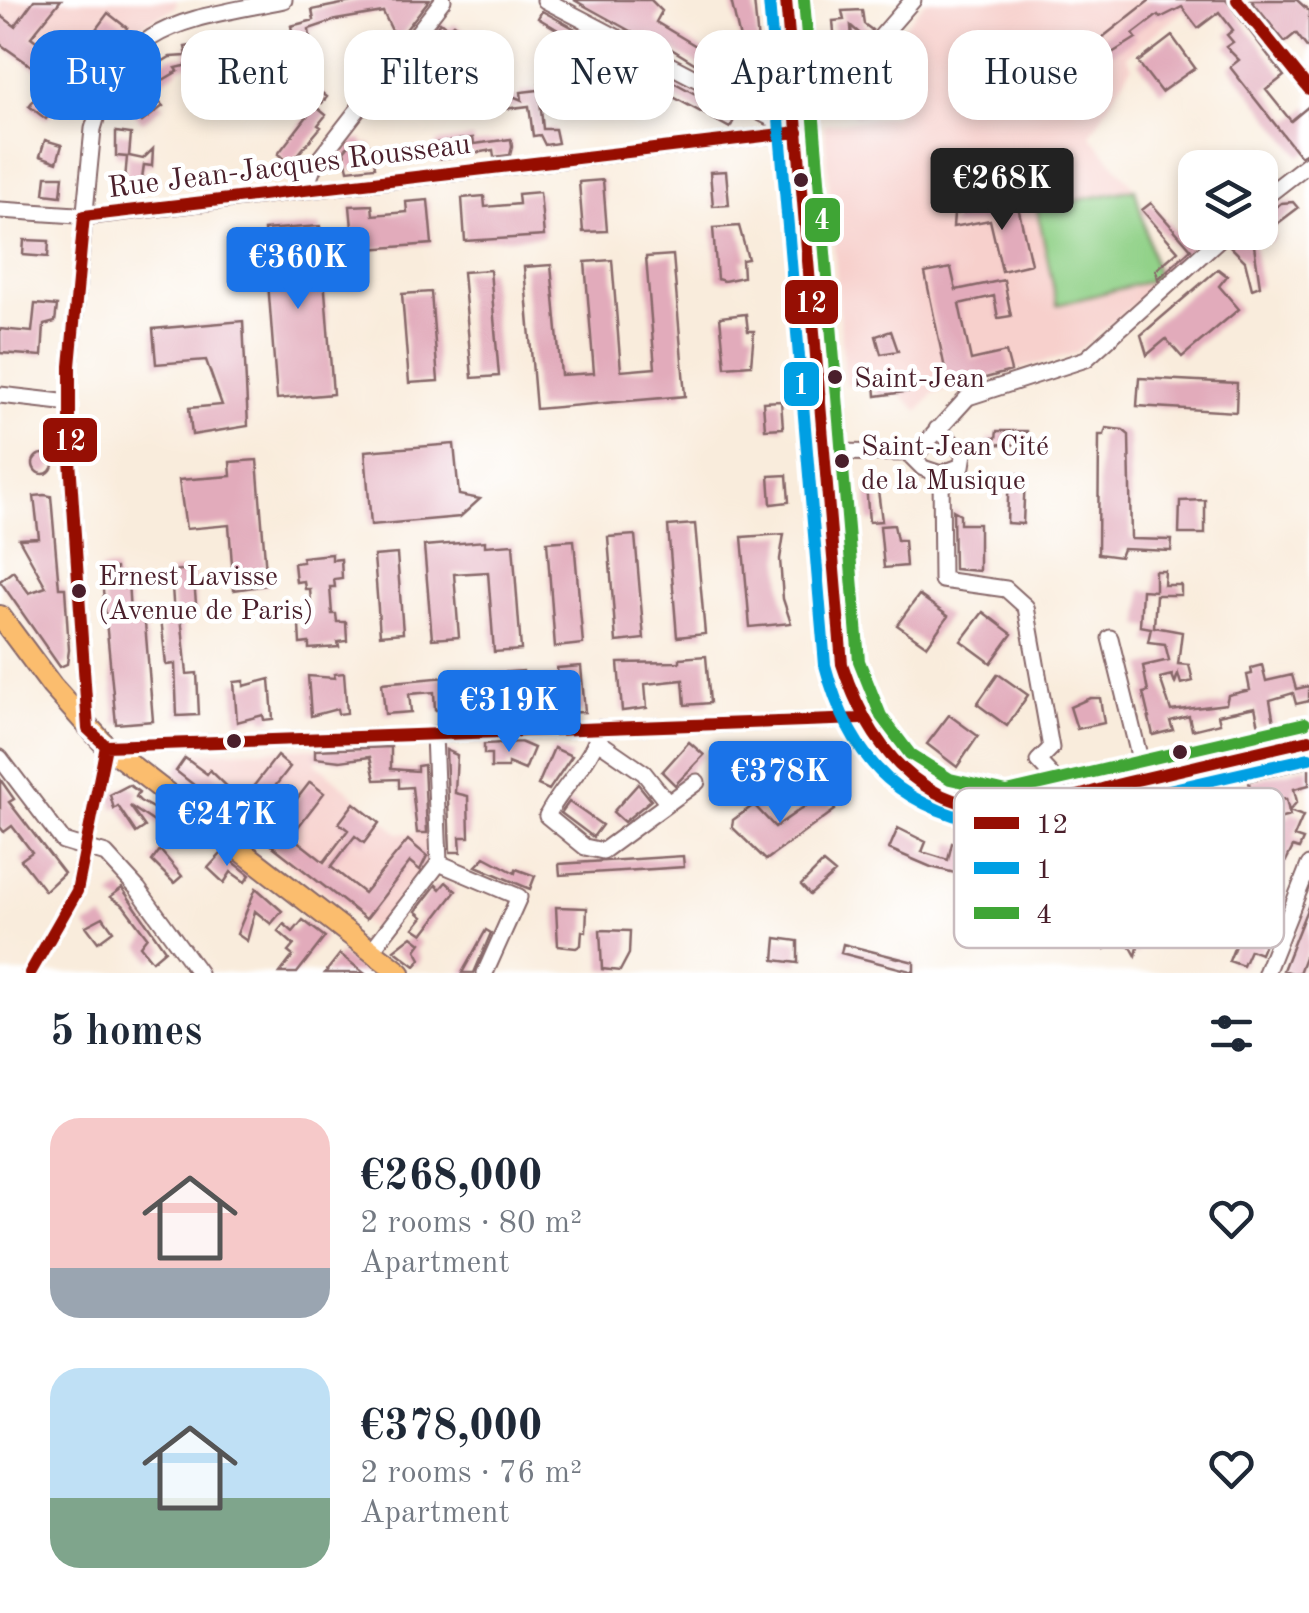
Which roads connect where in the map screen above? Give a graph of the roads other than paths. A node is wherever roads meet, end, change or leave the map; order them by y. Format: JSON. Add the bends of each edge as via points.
{"nodes":[{"id":1,"x":284,"y":0,"type":"edge"},
{"id":2,"x":443,"y":0,"type":"edge"},
{"id":3,"x":544,"y":0,"type":"edge"},
{"id":4,"x":786,"y":0,"type":"edge"},
{"id":5,"x":913,"y":0,"type":"edge"},
{"id":6,"x":1238,"y":0,"type":"edge"},
{"id":7,"x":694,"y":79,"type":"edge"},
{"id":8,"x":1309,"y":89,"type":"edge"},
{"id":9,"x":767,"y":120,"type":"edge"},
{"id":10,"x":771,"y":120,"type":"edge"},
{"id":11,"x":798,"y":132,"type":"junction"},
{"id":12,"x":765,"y":136,"type":"junction"},
{"id":13,"x":1309,"y":162,"type":"edge"},
{"id":14,"x":1278,"y":187,"type":"edge"},
{"id":15,"x":304,"y":191,"type":"junction"},
{"id":16,"x":0,"y":210,"type":"edge"},
{"id":17,"x":84,"y":216,"type":"junction"},
{"id":18,"x":1207,"y":250,"type":"edge"},
{"id":19,"x":0,"y":394,"type":"edge"},
{"id":20,"x":70,"y":403,"type":"junction"},
{"id":21,"x":937,"y":429,"type":"junction"},
{"id":22,"x":826,"y":452,"type":"junction"},
{"id":23,"x":911,"y":456,"type":"junction"},
{"id":24,"x":941,"y":474,"type":"junction"},
{"id":25,"x":0,"y":616,"type":"edge"},
{"id":26,"x":1110,"y":638,"type":"dead end"},
{"id":27,"x":860,"y":719,"type":"junction"},
{"id":28,"x":88,"y":729,"type":"junction"},
{"id":29,"x":434,"y":734,"type":"junction"},
{"id":30,"x":599,"y":735,"type":"junction"},
{"id":31,"x":1309,"y":740,"type":"edge"},
{"id":32,"x":106,"y":746,"type":"junction"},
{"id":33,"x":0,"y":758,"type":"edge"},
{"id":34,"x":1145,"y":780,"type":"junction"},
{"id":35,"x":697,"y":782,"type":"dead end"},
{"id":36,"x":1055,"y":788,"type":"edge"},
{"id":37,"x":1112,"y":788,"type":"edge"},
{"id":38,"x":954,"y":800,"type":"edge"},
{"id":39,"x":666,"y":801,"type":"junction"},
{"id":40,"x":88,"y":847,"type":"junction"},
{"id":41,"x":439,"y":863,"type":"junction"},
{"id":42,"x":1309,"y":865,"type":"edge"},
{"id":43,"x":1284,"y":929,"type":"edge"},
{"id":44,"x":1277,"y":948,"type":"edge"},
{"id":45,"x":372,"y":950,"type":"junction"},
{"id":46,"x":30,"y":973,"type":"edge"},
{"id":47,"x":199,"y":973,"type":"edge"},
{"id":48,"x":400,"y":973,"type":"edge"},
{"id":49,"x":486,"y":973,"type":"edge"},
{"id":50,"x":1267,"y":973,"type":"edge"}],
"edges":[{"from":1,"to":17,"type":"street","via":[[164,27],[126,55],[96,116]]},
{"from":2,"to":15,"type":"street","via":[[314,166]]},
{"from":3,"to":7,"type":"street"},
{"from":4,"to":11,"type":"street"},
{"from":5,"to":11,"type":"street"},
{"from":6,"to":8,"type":"street"},
{"from":9,"to":12,"type":"street"},
{"from":10,"to":11,"type":"street"},
{"from":11,"to":12,"type":"street","name":"Rue Jean-Jacques Rousseau"},
{"from":11,"to":22,"type":"street"},
{"from":12,"to":15,"type":"street","name":"Rue Jean-Jacques Rousseau"},
{"from":13,"to":14,"type":"street"},
{"from":15,"to":17,"type":"street","name":"Rue Jean-Jacques Rousseau"},
{"from":16,"to":17,"type":"street","name":"Rue Jean-Jacques Rousseau"},
{"from":17,"to":20,"type":"street"},
{"from":18,"to":21,"type":"street","via":[[1086,358],[968,397]]},
{"from":19,"to":20,"type":"street"},
{"from":20,"to":28,"type":"street"},
{"from":21,"to":23,"type":"street"},
{"from":21,"to":24,"type":"street","via":[[964,453],[962,466]]},
{"from":22,"to":23,"type":"street"},
{"from":22,"to":27,"type":"street","via":[[842,664]]},
{"from":23,"to":24,"type":"street"},
{"from":24,"to":36,"type":"street","via":[[942,580],[1006,589],[1026,607],[1052,748],[1038,760]]},
{"from":25,"to":28,"type":"main road"},
{"from":26,"to":34,"type":"street"},
{"from":27,"to":30,"type":"street"},
{"from":27,"to":38,"type":"street","via":[[895,766]]},
{"from":28,"to":32,"type":"main road"},
{"from":29,"to":30,"type":"street"},
{"from":29,"to":32,"type":"street"},
{"from":29,"to":41,"type":"street"},
{"from":30,"to":39,"type":"street"},
{"from":30,"to":39,"type":"street","via":[[568,778],[549,821],[603,850]]},
{"from":31,"to":34,"type":"street"},
{"from":32,"to":40,"type":"street"},
{"from":32,"to":45,"type":"main road"},
{"from":33,"to":40,"type":"street","via":[[63,841]]},
{"from":34,"to":37,"type":"street"},
{"from":35,"to":39,"type":"street"},
{"from":40,"to":46,"type":"street","via":[[64,920]]},
{"from":40,"to":47,"type":"street","via":[[106,854],[138,889]]},
{"from":41,"to":45,"type":"street"},
{"from":41,"to":49,"type":"street","via":[[519,897]]},
{"from":42,"to":43,"type":"street"},
{"from":44,"to":50,"type":"street"},
{"from":45,"to":48,"type":"main road"}]}
